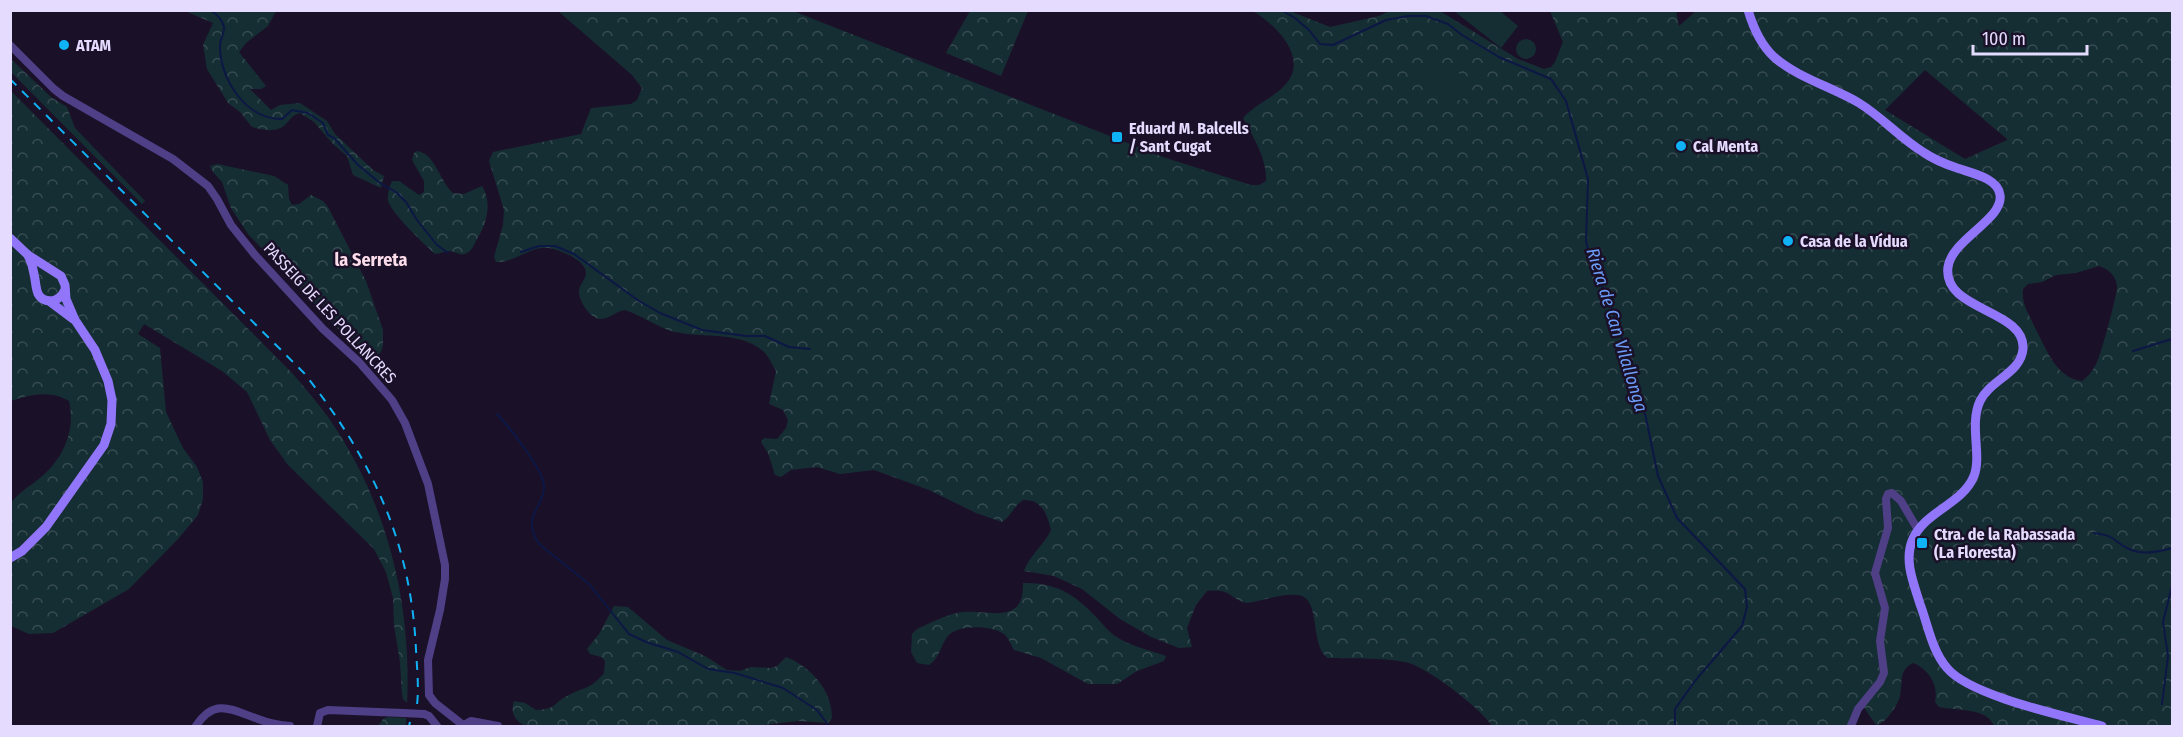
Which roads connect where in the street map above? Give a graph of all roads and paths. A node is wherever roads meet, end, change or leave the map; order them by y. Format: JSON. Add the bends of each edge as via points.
{"nodes":[{"id":1,"x":1748,"y":10,"type":"edge"},
{"id":2,"x":10,"y":45,"type":"edge"},
{"id":3,"x":10,"y":238,"type":"edge"},
{"id":4,"x":28,"y":255,"type":"junction"},
{"id":5,"x":54,"y":272,"type":"junction"},
{"id":6,"x":36,"y":283,"type":"junction"},
{"id":7,"x":65,"y":290,"type":"junction"},
{"id":8,"x":49,"y":301,"type":"junction"},
{"id":9,"x":75,"y":320,"type":"junction"},
{"id":10,"x":1918,"y":530,"type":"junction"},
{"id":11,"x":10,"y":558,"type":"edge"},
{"id":12,"x":435,"y":724,"type":"edge"},
{"id":13,"x":465,"y":724,"type":"edge"},
{"id":14,"x":196,"y":726,"type":"edge"},
{"id":15,"x":290,"y":726,"type":"edge"},
{"id":16,"x":317,"y":726,"type":"edge"},
{"id":17,"x":498,"y":726,"type":"edge"},
{"id":18,"x":1851,"y":726,"type":"edge"},
{"id":19,"x":2102,"y":726,"type":"edge"}],
"edges":[{"from":1,"to":10,"type":"main road","via":[[1759,36],[1778,60],[1869,109],[1923,153],[1992,182],[2000,194],[1995,211],[1955,251],[1948,274],[1957,292],[1969,302],[2014,328],[2022,339],[2022,354],[2016,367],[1990,387],[1978,406],[1976,470],[1971,481]]},
{"from":2,"to":13,"type":"street","name":"PASSEIG DE LES POLLANCRES","via":[[63,96],[173,159],[208,186],[249,248],[392,400],[428,484],[445,565],[440,610],[428,660],[429,695]]},
{"from":3,"to":4,"type":"main road"},
{"from":4,"to":5,"type":"main road"},
{"from":4,"to":6,"type":"main road"},
{"from":5,"to":6,"type":"main road","via":[[43,274]]},
{"from":5,"to":7,"type":"main road","via":[[64,280]]},
{"from":6,"to":8,"type":"main road","via":[[38,295]]},
{"from":7,"to":8,"type":"main road","via":[[60,298]]},
{"from":7,"to":9,"type":"main road"},
{"from":8,"to":9,"type":"main road"},
{"from":9,"to":11,"type":"main road","via":[[95,350],[108,381],[113,408],[108,435],[46,527]]},
{"from":10,"to":18,"type":"street","via":[[1899,498],[1888,494],[1888,528],[1875,573],[1884,604],[1880,641],[1884,673],[1858,709]]},
{"from":10,"to":19,"type":"main road","via":[[1911,549],[1910,574],[1938,654],[1952,674],[2021,704]]},
{"from":12,"to":16,"type":"street","bridge":true,"via":[[424,714],[328,710],[320,713]]},
{"from":13,"to":17,"type":"street"},
{"from":14,"to":15,"type":"street","via":[[217,708]]}]}
